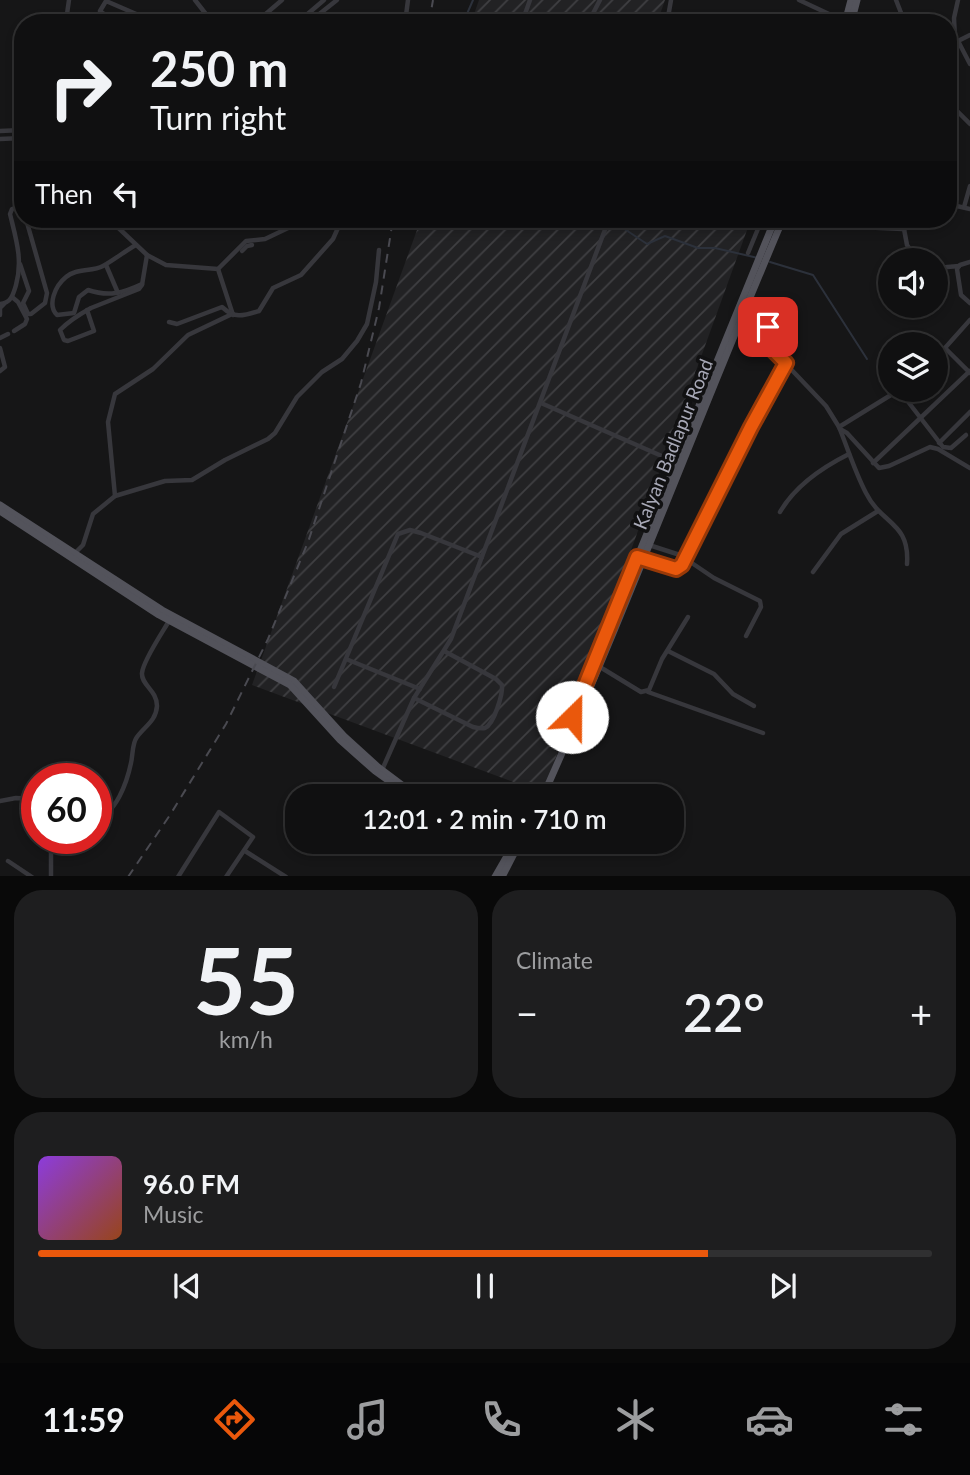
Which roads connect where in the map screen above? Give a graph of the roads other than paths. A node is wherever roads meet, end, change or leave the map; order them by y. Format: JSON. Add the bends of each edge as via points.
{"nodes":[{"id":1,"x":282,"y":0,"type":"edge"},
{"id":2,"x":323,"y":0,"type":"edge"},
{"id":3,"x":337,"y":0,"type":"edge"},
{"id":4,"x":530,"y":0,"type":"edge"},
{"id":5,"x":799,"y":0,"type":"edge"},
{"id":6,"x":328,"y":7,"type":"junction"},
{"id":7,"x":104,"y":14,"type":"edge"},
{"id":8,"x":136,"y":14,"type":"edge"},
{"id":9,"x":266,"y":14,"type":"edge"},
{"id":10,"x":307,"y":14,"type":"edge"},
{"id":11,"x":319,"y":14,"type":"edge"},
{"id":12,"x":525,"y":14,"type":"edge"},
{"id":13,"x":830,"y":14,"type":"edge"},
{"id":14,"x":957,"y":46,"type":"edge"},
{"id":15,"x":970,"y":64,"type":"edge"},
{"id":16,"x":957,"y":111,"type":"edge"},
{"id":17,"x":970,"y":124,"type":"edge"},
{"id":18,"x":970,"y":186,"type":"edge"},
{"id":19,"x":957,"y":206,"type":"edge"},
{"id":20,"x":964,"y":207,"type":"junction"},
{"id":21,"x":14,"y":208,"type":"edge"},
{"id":22,"x":970,"y":209,"type":"edge"},
{"id":23,"x":29,"y":228,"type":"edge"},
{"id":24,"x":118,"y":228,"type":"edge"},
{"id":25,"x":288,"y":228,"type":"edge"},
{"id":26,"x":337,"y":228,"type":"edge"},
{"id":27,"x":606,"y":228,"type":"edge"},
{"id":28,"x":758,"y":228,"type":"edge"},
{"id":29,"x":772,"y":228,"type":"edge"},
{"id":30,"x":778,"y":228,"type":"edge"},
{"id":31,"x":886,"y":228,"type":"edge"},
{"id":32,"x":907,"y":228,"type":"edge"},
{"id":33,"x":904,"y":229,"type":"junction"},
{"id":34,"x":136,"y":245,"type":"junction"},
{"id":35,"x":252,"y":245,"type":"dead end"},
{"id":36,"x":909,"y":248,"type":"edge"},
{"id":37,"x":379,"y":250,"type":"dead end"},
{"id":38,"x":242,"y":251,"type":"junction"},
{"id":39,"x":748,"y":253,"type":"dead end"},
{"id":40,"x":147,"y":255,"type":"junction"},
{"id":41,"x":764,"y":255,"type":"junction"},
{"id":42,"x":970,"y":262,"type":"edge"},
{"id":43,"x":20,"y":264,"type":"junction"},
{"id":44,"x":106,"y":265,"type":"junction"},
{"id":45,"x":960,"y":265,"type":"junction"},
{"id":46,"x":948,"y":266,"type":"edge"},
{"id":47,"x":218,"y":270,"type":"junction"},
{"id":48,"x":142,"y":284,"type":"junction"},
{"id":49,"x":118,"y":293,"type":"junction"},
{"id":50,"x":12,"y":297,"type":"junction"},
{"id":51,"x":745,"y":301,"type":"junction"},
{"id":52,"x":970,"y":303,"type":"edge"},
{"id":53,"x":2,"y":304,"type":"edge"},
{"id":54,"x":87,"y":310,"type":"junction"},
{"id":55,"x":0,"y":315,"type":"edge"},
{"id":56,"x":232,"y":315,"type":"junction"},
{"id":57,"x":169,"y":322,"type":"dead end"},
{"id":58,"x":970,"y":322,"type":"edge"},
{"id":59,"x":15,"y":331,"type":"dead end"},
{"id":60,"x":8,"y":334,"type":"dead end"},
{"id":61,"x":0,"y":338,"type":"edge"},
{"id":62,"x":948,"y":347,"type":"edge"},
{"id":63,"x":0,"y":348,"type":"edge"},
{"id":64,"x":948,"y":351,"type":"edge"},
{"id":65,"x":786,"y":363,"type":"junction"},
{"id":66,"x":0,"y":370,"type":"edge"},
{"id":67,"x":970,"y":372,"type":"edge"},
{"id":68,"x":880,"y":402,"type":"edge"},
{"id":69,"x":908,"y":402,"type":"edge"},
{"id":70,"x":541,"y":403,"type":"junction"},
{"id":71,"x":970,"y":412,"type":"edge"},
{"id":72,"x":921,"y":419,"type":"junction"},
{"id":73,"x":839,"y":428,"type":"junction"},
{"id":74,"x":966,"y":435,"type":"dead end"},
{"id":75,"x":939,"y":443,"type":"junction"},
{"id":76,"x":849,"y":454,"type":"junction"},
{"id":77,"x":664,"y":457,"type":"dead end"},
{"id":78,"x":873,"y":463,"type":"junction"},
{"id":79,"x":970,"y":468,"type":"edge"},
{"id":80,"x":115,"y":496,"type":"junction"},
{"id":81,"x":0,"y":505,"type":"edge"},
{"id":82,"x":661,"y":509,"type":"junction"},
{"id":83,"x":0,"y":511,"type":"edge"},
{"id":84,"x":780,"y":512,"type":"dead end"},
{"id":85,"x":878,"y":512,"type":"junction"},
{"id":86,"x":649,"y":545,"type":"junction"},
{"id":87,"x":73,"y":556,"type":"junction"},
{"id":88,"x":482,"y":557,"type":"junction"},
{"id":89,"x":640,"y":558,"type":"junction"},
{"id":90,"x":686,"y":559,"type":"junction"},
{"id":91,"x":907,"y":564,"type":"dead end"},
{"id":92,"x":813,"y":572,"type":"dead end"},
{"id":93,"x":688,"y":617,"type":"dead end"},
{"id":94,"x":169,"y":620,"type":"junction"},
{"id":95,"x":746,"y":636,"type":"dead end"},
{"id":96,"x":444,"y":651,"type":"junction"},
{"id":97,"x":668,"y":651,"type":"junction"},
{"id":98,"x":346,"y":659,"type":"junction"},
{"id":99,"x":251,"y":661,"type":"junction"},
{"id":100,"x":600,"y":667,"type":"junction"},
{"id":101,"x":334,"y":687,"type":"dead end"},
{"id":102,"x":420,"y":689,"type":"junction"},
{"id":103,"x":587,"y":690,"type":"junction"},
{"id":104,"x":647,"y":691,"type":"junction"},
{"id":105,"x":414,"y":698,"type":"junction"},
{"id":106,"x":754,"y":706,"type":"dead end"},
{"id":107,"x":763,"y":733,"type":"dead end"},
{"id":108,"x":380,"y":772,"type":"junction"},
{"id":109,"x":395,"y":784,"type":"edge"},
{"id":110,"x":400,"y":784,"type":"edge"},
{"id":111,"x":545,"y":784,"type":"edge"},
{"id":112,"x":21,"y":798,"type":"edge"},
{"id":113,"x":0,"y":801,"type":"edge"},
{"id":114,"x":112,"y":806,"type":"edge"},
{"id":115,"x":245,"y":851,"type":"junction"},
{"id":116,"x":51,"y":854,"type":"edge"},
{"id":117,"x":508,"y":854,"type":"edge"},
{"id":118,"x":514,"y":854,"type":"edge"},
{"id":119,"x":8,"y":861,"type":"dead end"},
{"id":120,"x":30,"y":876,"type":"edge"},
{"id":121,"x":51,"y":876,"type":"edge"},
{"id":122,"x":179,"y":876,"type":"edge"},
{"id":123,"x":227,"y":876,"type":"edge"},
{"id":124,"x":284,"y":876,"type":"edge"},
{"id":125,"x":496,"y":876,"type":"edge"},
{"id":126,"x":503,"y":876,"type":"edge"}],
"edges":[{"from":1,"to":9,"type":"street"},
{"from":2,"to":6,"type":"street"},
{"from":2,"to":10,"type":"street"},
{"from":3,"to":6,"type":"street"},
{"from":4,"to":12,"type":"street"},
{"from":5,"to":13,"type":"street"},
{"from":6,"to":11,"type":"street"},
{"from":7,"to":8,"type":"street","via":[[100,11],[106,1]]},
{"from":14,"to":15,"type":"street"},
{"from":16,"to":17,"type":"street"},
{"from":18,"to":20,"type":"street"},
{"from":19,"to":20,"type":"street"},
{"from":20,"to":22,"type":"street"},
{"from":21,"to":43,"type":"street","via":[[10,214]]},
{"from":23,"to":43,"type":"street","via":[[47,293],[45,303],[31,314],[23,303],[29,291]]},
{"from":24,"to":34,"type":"street"},
{"from":25,"to":38,"type":"street","via":[[265,239],[246,241]]},
{"from":26,"to":56,"type":"street","via":[[302,275],[273,288],[259,311]]},
{"from":27,"to":70,"type":"street"},
{"from":28,"to":39,"type":"street"},
{"from":29,"to":41,"type":"main road","name":"Kalyan Badlapur Road"},
{"from":30,"to":41,"type":"main road","name":"Kalyan Badlapur Road"},
{"from":31,"to":33,"type":"street"},
{"from":32,"to":33,"type":"street"},
{"from":33,"to":36,"type":"street"},
{"from":34,"to":40,"type":"street"},
{"from":34,"to":44,"type":"street"},
{"from":35,"to":38,"type":"street"},
{"from":37,"to":80,"type":"street","via":[[368,324],[342,359],[297,397],[275,433],[192,480],[165,481]]},
{"from":38,"to":47,"type":"street"},
{"from":40,"to":47,"type":"street","via":[[166,265]]},
{"from":40,"to":48,"type":"street"},
{"from":41,"to":51,"type":"main road","name":"Kalyan Badlapur Road"},
{"from":42,"to":45,"type":"street"},
{"from":43,"to":50,"type":"street"},
{"from":44,"to":49,"type":"street"},
{"from":44,"to":49,"type":"street","via":[[66,276],[52,297],[54,313],[74,313],[79,297],[88,290]]},
{"from":45,"to":46,"type":"street"},
{"from":45,"to":52,"type":"street","via":[[960,290]]},
{"from":47,"to":56,"type":"street"},
{"from":48,"to":49,"type":"street"},
{"from":48,"to":54,"type":"street","via":[[136,292]]},
{"from":50,"to":53,"type":"street"},
{"from":50,"to":59,"type":"street","via":[[27,319]]},
{"from":51,"to":65,"type":"street","via":[[764,310],[767,344]]},
{"from":51,"to":82,"type":"main road","name":"Kalyan Badlapur Road"},
{"from":53,"to":55,"type":"street"},
{"from":54,"to":54,"type":"street","via":[[94,331],[64,341],[60,330]]},
{"from":56,"to":57,"type":"street","via":[[222,307],[177,324]]},
{"from":56,"to":80,"type":"street","via":[[188,335],[153,369],[115,394],[108,422]]},
{"from":58,"to":62,"type":"street"},
{"from":60,"to":61,"type":"street"},
{"from":63,"to":66,"type":"street","via":[[5,367]]},
{"from":64,"to":67,"type":"street"},
{"from":65,"to":73,"type":"street","via":[[827,406]]},
{"from":65,"to":90,"type":"street"},
{"from":67,"to":72,"type":"street"},
{"from":68,"to":73,"type":"street"},
{"from":69,"to":72,"type":"street"},
{"from":70,"to":77,"type":"street"},
{"from":70,"to":88,"type":"street"},
{"from":71,"to":75,"type":"street"},
{"from":72,"to":75,"type":"street"},
{"from":72,"to":78,"type":"street"},
{"from":73,"to":76,"type":"street"},
{"from":73,"to":78,"type":"street"},
{"from":74,"to":75,"type":"street","via":[[951,448]]},
{"from":76,"to":84,"type":"street","via":[[796,491]]},
{"from":76,"to":85,"type":"street"},
{"from":78,"to":79,"type":"street","via":[[883,468],[930,447]]},
{"from":80,"to":87,"type":"street","via":[[93,514]]},
{"from":81,"to":87,"type":"main road"},
{"from":82,"to":86,"type":"main road","name":"Kalyan Badlapur Road"},
{"from":82,"to":89,"type":"main road","name":"Kalyan Badlapur Road"},
{"from":83,"to":87,"type":"main road"},
{"from":85,"to":91,"type":"street","via":[[901,531],[908,546]]},
{"from":85,"to":92,"type":"street","via":[[841,534]]},
{"from":86,"to":89,"type":"main road","name":"Kalyan Badlapur Road"},
{"from":86,"to":90,"type":"street"},
{"from":87,"to":94,"type":"main road"},
{"from":87,"to":99,"type":"main road"},
{"from":88,"to":96,"type":"street"},
{"from":88,"to":98,"type":"street","via":[[421,533],[398,534]]},
{"from":89,"to":90,"type":"street","via":[[676,569]]},
{"from":89,"to":100,"type":"main road","name":"Kalyan Badlapur Road"},
{"from":89,"to":103,"type":"main road","name":"Kalyan Badlapur Road"},
{"from":90,"to":95,"type":"street","via":[[760,601]]},
{"from":93,"to":97,"type":"street"},
{"from":94,"to":99,"type":"main road"},
{"from":94,"to":114,"type":"street","via":[[142,672],[156,699],[156,714],[135,740],[129,773]]},
{"from":96,"to":102,"type":"street"},
{"from":96,"to":105,"type":"street","via":[[502,685],[490,724],[473,727]]},
{"from":97,"to":104,"type":"street"},
{"from":97,"to":106,"type":"street","via":[[708,671]]},
{"from":98,"to":101,"type":"street"},
{"from":98,"to":102,"type":"street"},
{"from":99,"to":108,"type":"main road","via":[[300,686]]},
{"from":100,"to":103,"type":"main road","name":"Kalyan Badlapur Road"},
{"from":100,"to":104,"type":"street","via":[[623,683]]},
{"from":102,"to":105,"type":"street"},
{"from":103,"to":111,"type":"main road","name":"Kalyan Badlapur Road"},
{"from":104,"to":107,"type":"street"},
{"from":105,"to":108,"type":"street"},
{"from":108,"to":109,"type":"main road"},
{"from":108,"to":110,"type":"main road"},
{"from":112,"to":113,"type":"street"},
{"from":115,"to":122,"type":"street","via":[[253,837],[219,812]]},
{"from":115,"to":123,"type":"street"},
{"from":115,"to":124,"type":"street"},
{"from":116,"to":121,"type":"street"},
{"from":117,"to":125,"type":"main road"},
{"from":118,"to":126,"type":"main road"},
{"from":119,"to":120,"type":"street"}]}
